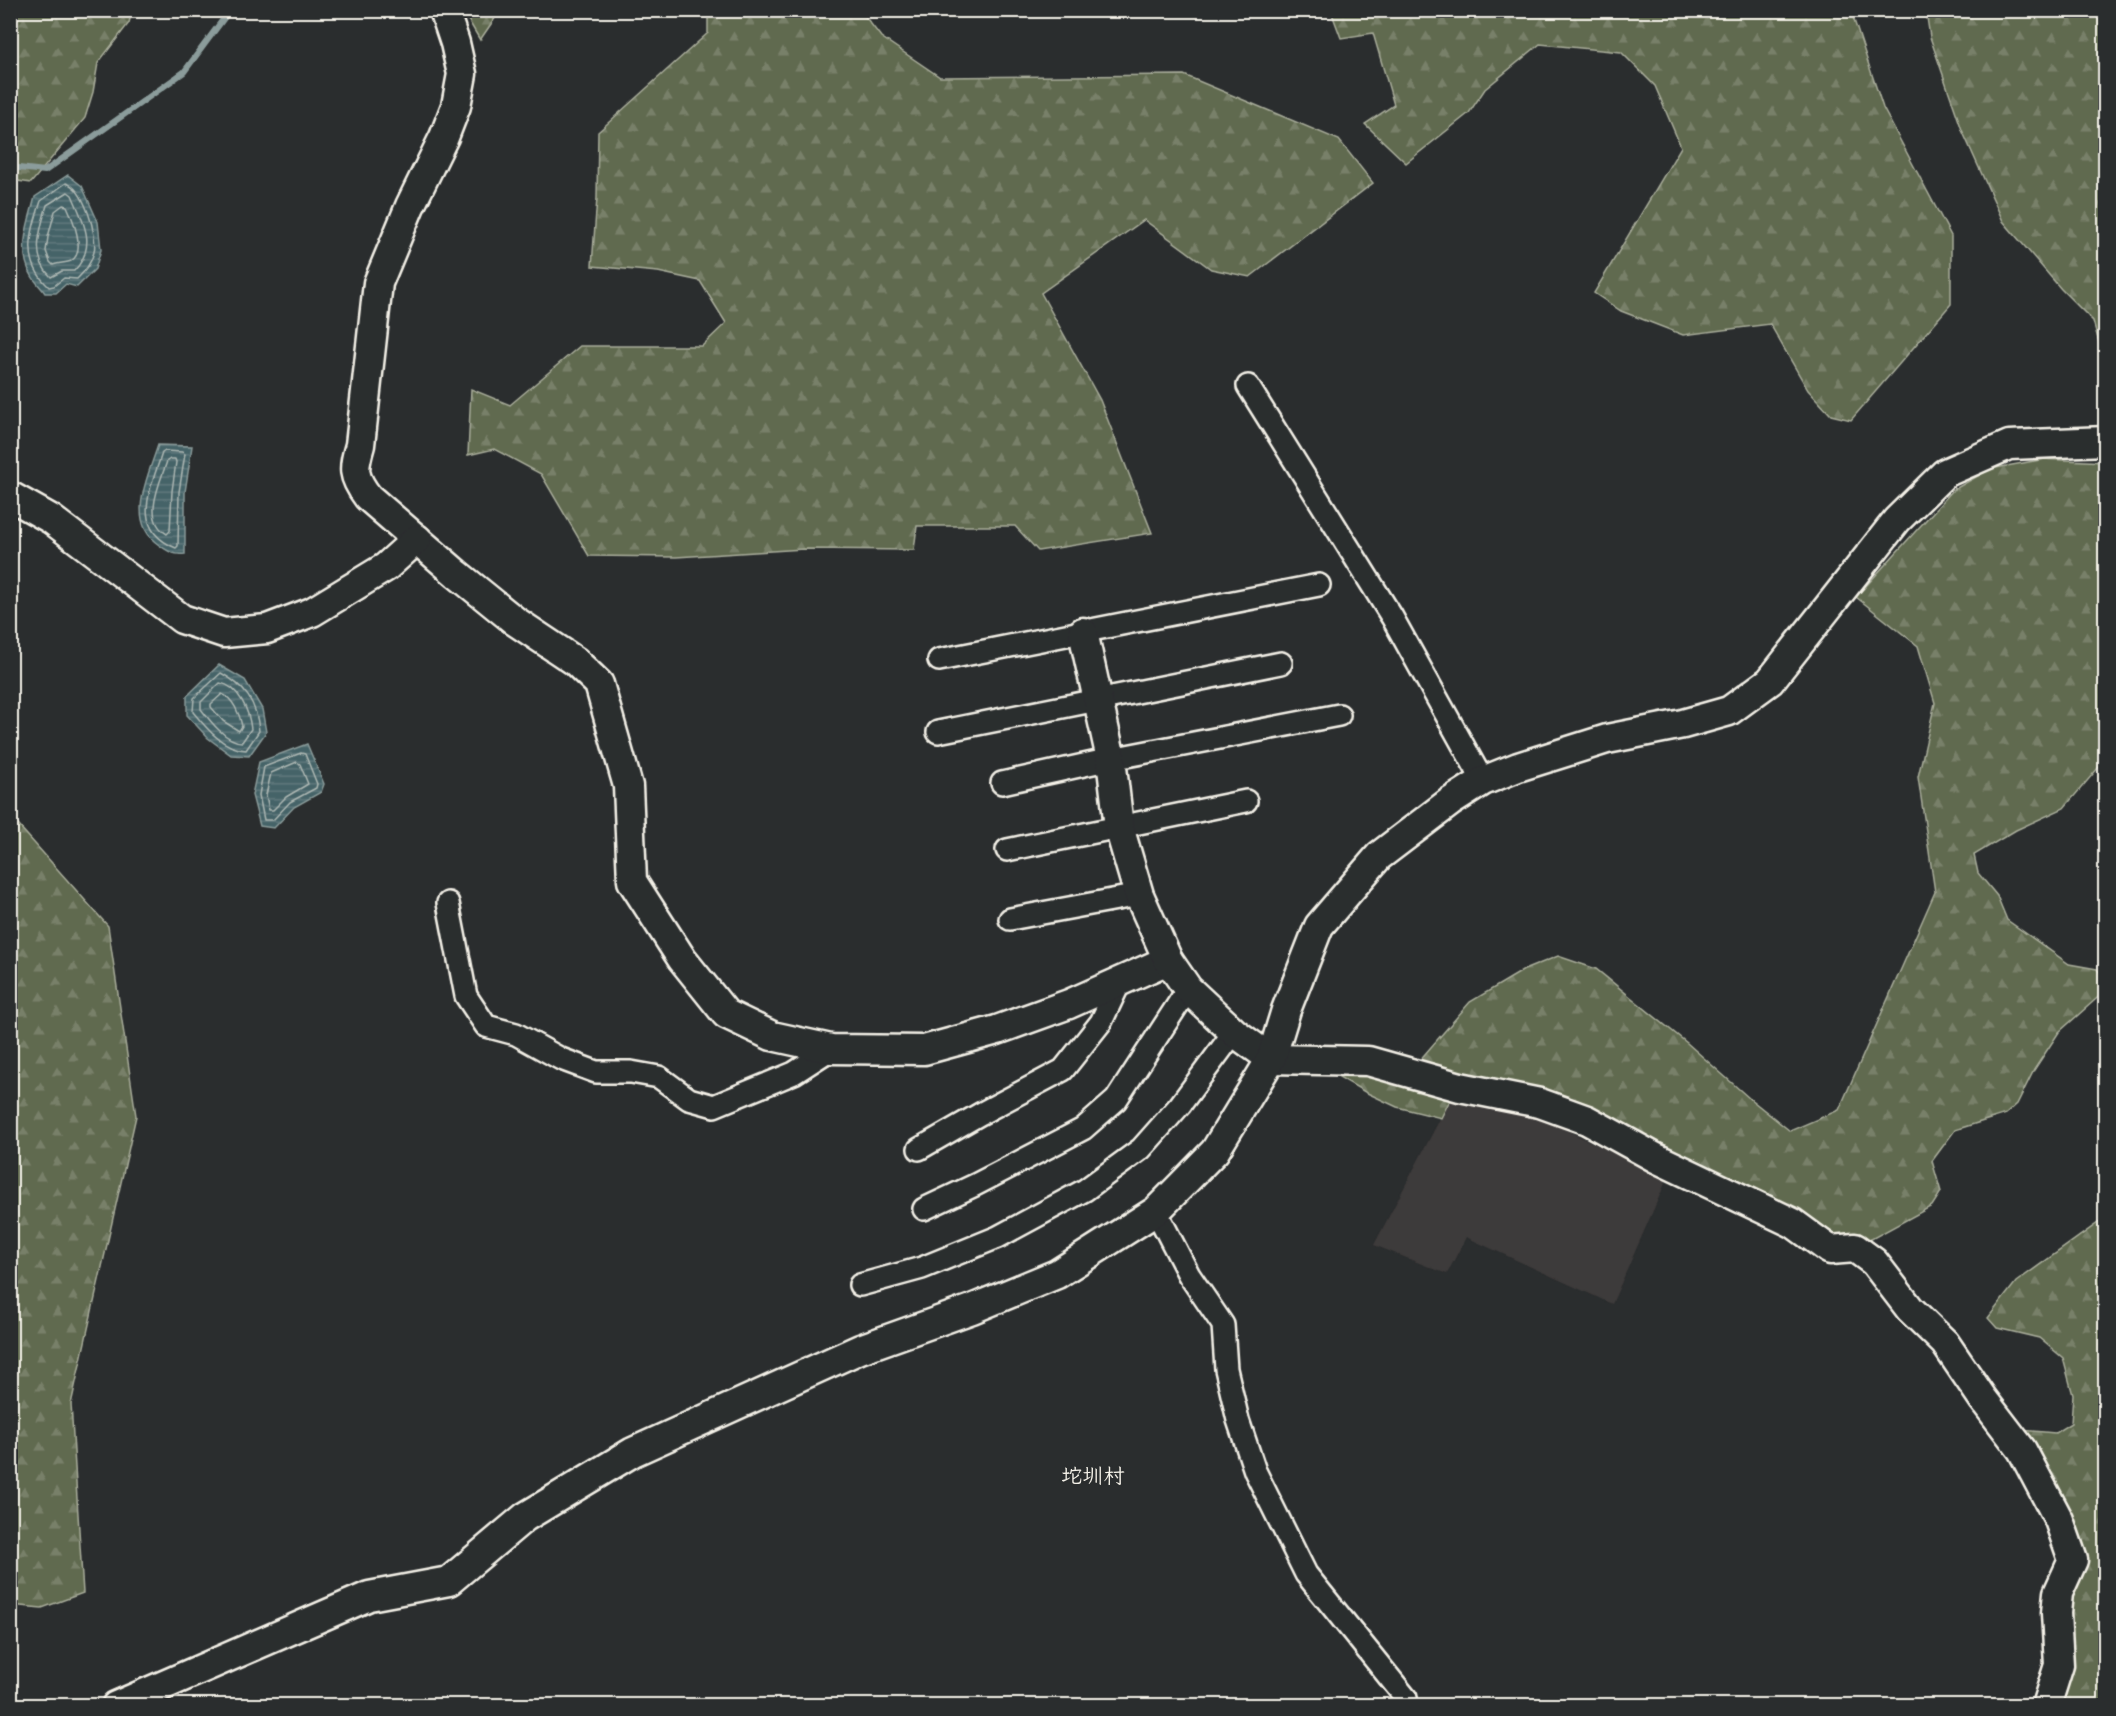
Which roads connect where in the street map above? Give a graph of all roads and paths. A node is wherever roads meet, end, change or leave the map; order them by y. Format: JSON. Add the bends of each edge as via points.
{"nodes":[{"id":1,"x":444,"y":10,"type":"edge"},
{"id":2,"x":1248,"y":386,"type":"dead end"},
{"id":3,"x":2106,"y":441,"type":"edge"},
{"id":4,"x":10,"y":496,"type":"edge"},
{"id":5,"x":417,"y":539,"type":"junction"},
{"id":6,"x":1319,"y":585,"type":"dead end"},
{"id":7,"x":1083,"y":632,"type":"junction"},
{"id":8,"x":939,"y":660,"type":"dead end"},
{"id":9,"x":1281,"y":663,"type":"dead end"},
{"id":10,"x":1097,"y":700,"type":"junction"},
{"id":11,"x":1339,"y":715,"type":"dead end"},
{"id":12,"x":938,"y":732,"type":"dead end"},
{"id":13,"x":1111,"y":759,"type":"junction"},
{"id":14,"x":1483,"y":781,"type":"junction"},
{"id":15,"x":1002,"y":783,"type":"dead end"},
{"id":16,"x":1246,"y":801,"type":"dead end"},
{"id":17,"x":1119,"y":827,"type":"junction"},
{"id":18,"x":1007,"y":850,"type":"dead end"},
{"id":19,"x":1139,"y":895,"type":"junction"},
{"id":20,"x":448,"y":903,"type":"dead end"},
{"id":21,"x":1010,"y":919,"type":"dead end"},
{"id":22,"x":1168,"y":960,"type":"junction"},
{"id":23,"x":1120,"y":982,"type":"junction"},
{"id":24,"x":1188,"y":989,"type":"junction"},
{"id":25,"x":1234,"y":1032,"type":"junction"},
{"id":26,"x":831,"y":1049,"type":"junction"},
{"id":27,"x":1271,"y":1059,"type":"junction"},
{"id":28,"x":919,"y":1149,"type":"dead end"},
{"id":29,"x":924,"y":1209,"type":"dead end"},
{"id":30,"x":1156,"y":1211,"type":"junction"},
{"id":31,"x":860,"y":1285,"type":"dead end"},
{"id":32,"x":116,"y":1706,"type":"edge"},
{"id":33,"x":1407,"y":1706,"type":"edge"},
{"id":34,"x":2046,"y":1706,"type":"edge"}],
"edges":[{"from":1,"to":5,"type":"street","via":[[462,74],[456,106],[378,283],[360,445],[354,466],[357,482],[368,497]]},
{"from":2,"to":14,"type":"street","via":[[1392,616]]},
{"from":3,"to":14,"type":"street","via":[[2009,446],[1945,473],[1897,520],[1770,681],[1729,711],[1607,739]]},
{"from":4,"to":5,"type":"street","via":[[51,519],[182,619],[224,633],[267,629],[312,612],[386,567]]},
{"from":5,"to":26,"type":"street","via":[[599,684],[628,786],[632,881],[682,959],[726,1014],[772,1035]]},
{"from":6,"to":7,"type":"street"},
{"from":7,"to":8,"type":"street"},
{"from":7,"to":10,"type":"street"},
{"from":9,"to":10,"type":"street"},
{"from":10,"to":12,"type":"street"},
{"from":10,"to":13,"type":"street"},
{"from":11,"to":13,"type":"street"},
{"from":13,"to":15,"type":"street"},
{"from":13,"to":17,"type":"street"},
{"from":14,"to":27,"type":"street","via":[[1379,856],[1319,926]]},
{"from":16,"to":17,"type":"street"},
{"from":17,"to":18,"type":"street"},
{"from":17,"to":19,"type":"street"},
{"from":19,"to":21,"type":"street"},
{"from":19,"to":22,"type":"street"},
{"from":20,"to":26,"type":"street","via":[[466,996],[486,1026],[516,1034],[561,1059],[596,1072],[659,1077],[689,1099],[714,1106],[794,1073]]},
{"from":22,"to":23,"type":"street"},
{"from":22,"to":24,"type":"street"},
{"from":23,"to":26,"type":"street","via":[[997,1030],[924,1050]]},
{"from":23,"to":28,"type":"street","via":[[1101,1022],[1063,1070]]},
{"from":24,"to":25,"type":"street"},
{"from":24,"to":29,"type":"street","via":[[1116,1100],[1083,1129]]},
{"from":25,"to":27,"type":"street"},
{"from":25,"to":31,"type":"street","via":[[1180,1105],[1141,1149],[1085,1190],[998,1237],[922,1268]]},
{"from":27,"to":30,"type":"street","via":[[1215,1151]]},
{"from":27,"to":34,"type":"street","via":[[1368,1061],[1460,1087],[1540,1103],[1587,1120],[1656,1158],[1793,1223],[1830,1250],[1855,1248],[1874,1262],[1910,1309],[1945,1343],[2022,1450],[2058,1520],[2073,1560],[2058,1593],[2059,1665]]},
{"from":30,"to":32,"type":"street","via":[[1058,1274],[860,1349],[633,1452],[525,1517],[449,1581],[369,1596]]},
{"from":30,"to":33,"type":"street","via":[[1189,1275],[1223,1325],[1226,1369],[1238,1420],[1255,1471],[1306,1574],[1406,1698]]}]}
